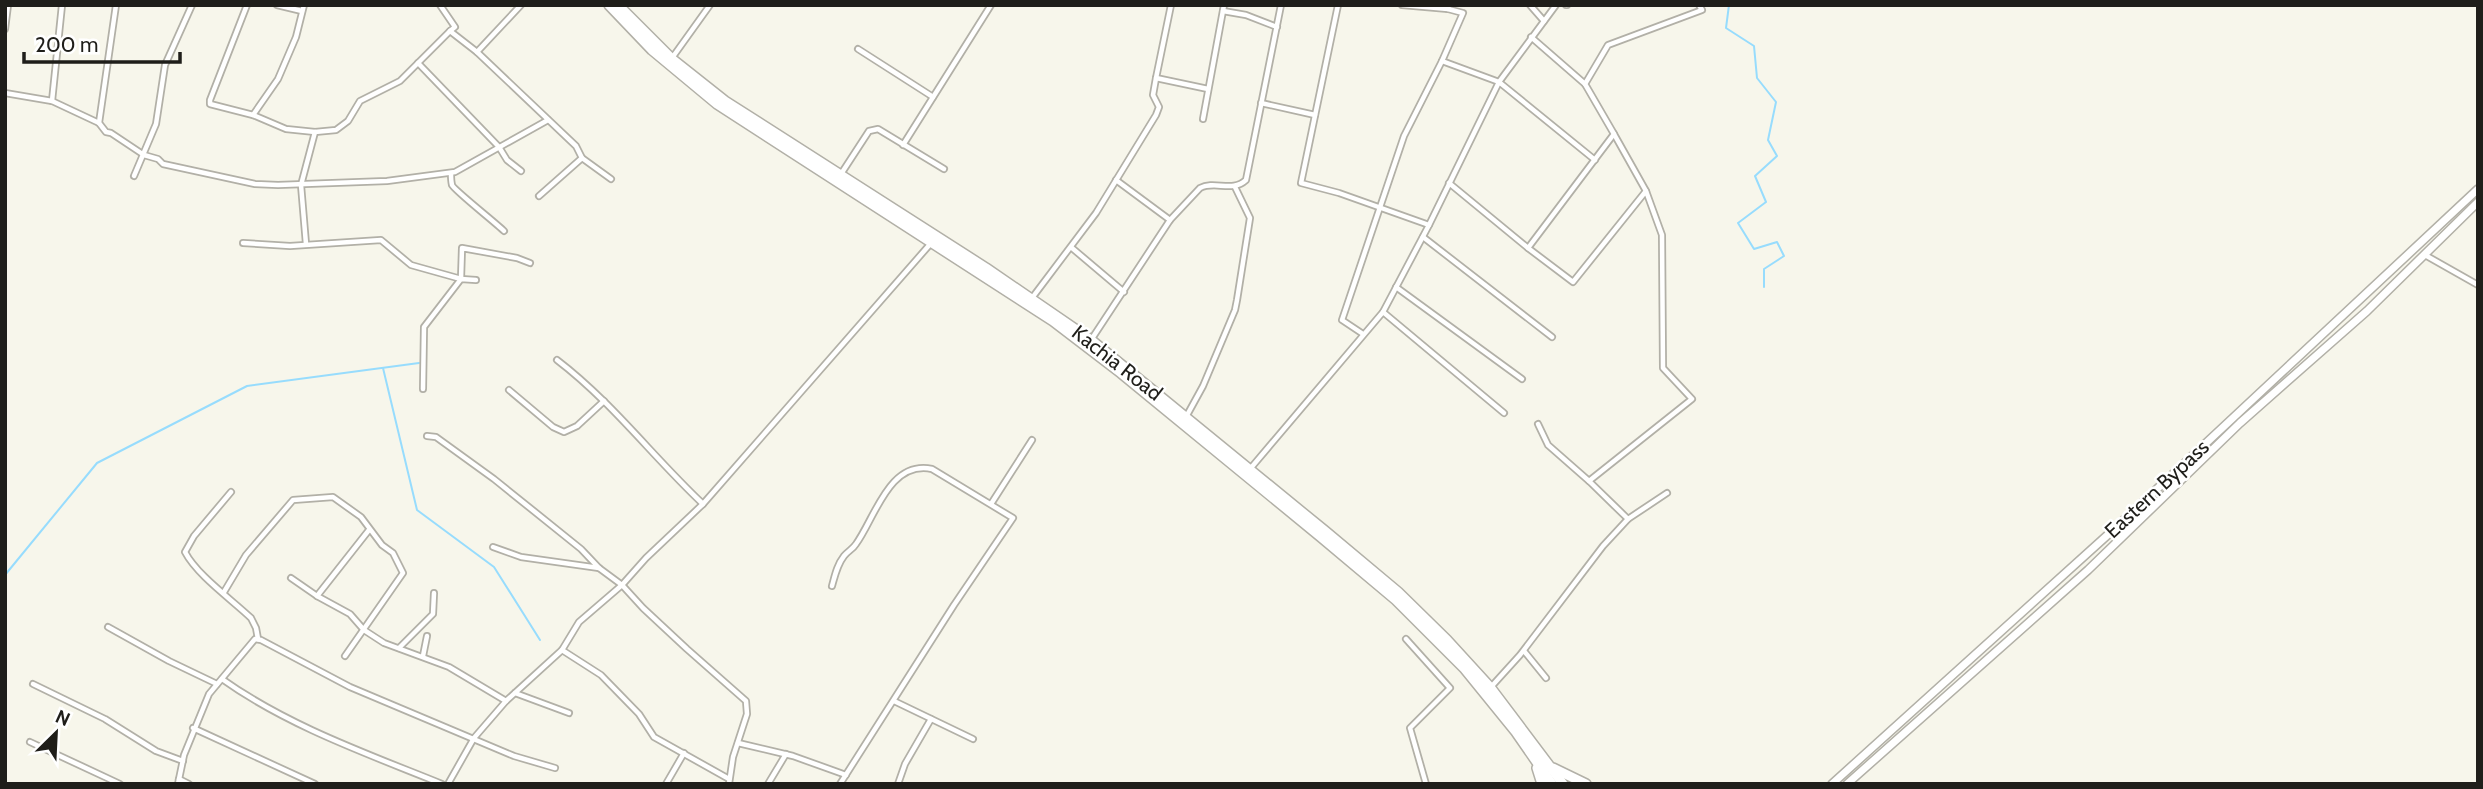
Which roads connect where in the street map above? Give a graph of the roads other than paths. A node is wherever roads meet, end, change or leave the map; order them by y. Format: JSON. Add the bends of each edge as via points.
{"nodes":[{"id":1,"x":8,"y":5,"type":"edge"},
{"id":2,"x":62,"y":5,"type":"edge"},
{"id":3,"x":116,"y":5,"type":"edge"},
{"id":4,"x":192,"y":5,"type":"edge"},
{"id":5,"x":247,"y":5,"type":"edge"},
{"id":6,"x":277,"y":5,"type":"edge"},
{"id":7,"x":440,"y":5,"type":"edge"},
{"id":8,"x":521,"y":5,"type":"edge"},
{"id":9,"x":609,"y":5,"type":"edge"},
{"id":10,"x":618,"y":5,"type":"edge"},
{"id":11,"x":710,"y":5,"type":"edge"},
{"id":12,"x":991,"y":5,"type":"edge"},
{"id":13,"x":1171,"y":5,"type":"edge"},
{"id":14,"x":1282,"y":5,"type":"edge"},
{"id":15,"x":1338,"y":5,"type":"edge"},
{"id":16,"x":1402,"y":5,"type":"edge"},
{"id":17,"x":1530,"y":5,"type":"edge"},
{"id":18,"x":1556,"y":5,"type":"edge"},
{"id":19,"x":1699,"y":5,"type":"edge"},
{"id":20,"x":1448,"y":7,"type":"edge"},
{"id":21,"x":303,"y":8,"type":"edge"},
{"id":22,"x":1224,"y":8,"type":"edge"},
{"id":23,"x":1544,"y":21,"type":"junction"},
{"id":24,"x":1277,"y":27,"type":"junction"},
{"id":25,"x":5,"y":29,"type":"edge"},
{"id":26,"x":450,"y":31,"type":"junction"},
{"id":27,"x":1531,"y":37,"type":"junction"},
{"id":28,"x":858,"y":49,"type":"dead end"},
{"id":29,"x":477,"y":52,"type":"junction"},
{"id":30,"x":672,"y":58,"type":"junction"},
{"id":31,"x":1442,"y":61,"type":"junction"},
{"id":32,"x":418,"y":63,"type":"junction"},
{"id":33,"x":1156,"y":78,"type":"junction"},
{"id":34,"x":1499,"y":82,"type":"junction"},
{"id":35,"x":1585,"y":84,"type":"junction"},
{"id":36,"x":1208,"y":89,"type":"junction"},
{"id":37,"x":5,"y":93,"type":"edge"},
{"id":38,"x":933,"y":97,"type":"junction"},
{"id":39,"x":52,"y":101,"type":"junction"},
{"id":40,"x":1261,"y":103,"type":"junction"},
{"id":41,"x":1315,"y":115,"type":"junction"},
{"id":42,"x":253,"y":116,"type":"junction"},
{"id":43,"x":1203,"y":119,"type":"dead end"},
{"id":44,"x":548,"y":120,"type":"junction"},
{"id":45,"x":99,"y":123,"type":"junction"},
{"id":46,"x":315,"y":132,"type":"junction"},
{"id":47,"x":1614,"y":134,"type":"junction"},
{"id":48,"x":903,"y":145,"type":"junction"},
{"id":49,"x":499,"y":147,"type":"junction"},
{"id":50,"x":144,"y":155,"type":"junction"},
{"id":51,"x":582,"y":158,"type":"junction"},
{"id":52,"x":1595,"y":160,"type":"junction"},
{"id":53,"x":944,"y":169,"type":"dead end"},
{"id":54,"x":521,"y":171,"type":"dead end"},
{"id":55,"x":451,"y":173,"type":"junction"},
{"id":56,"x":841,"y":175,"type":"junction"},
{"id":57,"x":134,"y":176,"type":"dead end"},
{"id":58,"x":611,"y":179,"type":"dead end"},
{"id":59,"x":1116,"y":180,"type":"junction"},
{"id":60,"x":1449,"y":183,"type":"junction"},
{"id":61,"x":301,"y":185,"type":"junction"},
{"id":62,"x":1235,"y":187,"type":"junction"},
{"id":63,"x":2478,"y":189,"type":"edge"},
{"id":64,"x":1646,"y":191,"type":"junction"},
{"id":65,"x":540,"y":196,"type":"dead end"},
{"id":66,"x":2478,"y":202,"type":"edge"},
{"id":67,"x":1379,"y":207,"type":"junction"},
{"id":68,"x":1170,"y":220,"type":"junction"},
{"id":69,"x":1429,"y":225,"type":"junction"},
{"id":70,"x":504,"y":231,"type":"dead end"},
{"id":71,"x":1423,"y":237,"type":"junction"},
{"id":72,"x":933,"y":242,"type":"junction"},
{"id":73,"x":243,"y":243,"type":"dead end"},
{"id":74,"x":306,"y":244,"type":"junction"},
{"id":75,"x":1072,"y":248,"type":"junction"},
{"id":76,"x":1528,"y":248,"type":"junction"},
{"id":77,"x":2424,"y":255,"type":"junction"},
{"id":78,"x":530,"y":263,"type":"dead end"},
{"id":79,"x":461,"y":279,"type":"junction"},
{"id":80,"x":476,"y":280,"type":"dead end"},
{"id":81,"x":2478,"y":285,"type":"edge"},
{"id":82,"x":1396,"y":287,"type":"junction"},
{"id":83,"x":1124,"y":292,"type":"junction"},
{"id":84,"x":1032,"y":299,"type":"junction"},
{"id":85,"x":1383,"y":312,"type":"junction"},
{"id":86,"x":1363,"y":334,"type":"junction"},
{"id":87,"x":1552,"y":337,"type":"dead end"},
{"id":88,"x":1091,"y":340,"type":"junction"},
{"id":89,"x":557,"y":360,"type":"dead end"},
{"id":90,"x":1522,"y":379,"type":"dead end"},
{"id":91,"x":423,"y":389,"type":"dead end"},
{"id":92,"x":509,"y":390,"type":"dead end"},
{"id":93,"x":604,"y":401,"type":"junction"},
{"id":94,"x":1504,"y":413,"type":"dead end"},
{"id":95,"x":1186,"y":417,"type":"junction"},
{"id":96,"x":1538,"y":424,"type":"dead end"},
{"id":97,"x":426,"y":436,"type":"dead end"},
{"id":98,"x":1031,"y":439,"type":"dead end"},
{"id":99,"x":1249,"y":469,"type":"junction"},
{"id":100,"x":1589,"y":481,"type":"junction"},
{"id":101,"x":231,"y":492,"type":"dead end"},
{"id":102,"x":1667,"y":493,"type":"dead end"},
{"id":103,"x":1277,"y":496,"type":"junction"},
{"id":104,"x":703,"y":503,"type":"junction"},
{"id":105,"x":991,"y":504,"type":"junction"},
{"id":106,"x":1628,"y":519,"type":"junction"},
{"id":107,"x":369,"y":530,"type":"junction"},
{"id":108,"x":494,"y":547,"type":"dead end"},
{"id":109,"x":1587,"y":566,"type":"junction"},
{"id":110,"x":599,"y":568,"type":"junction"},
{"id":111,"x":1594,"y":572,"type":"dead end"},
{"id":112,"x":291,"y":578,"type":"dead end"},
{"id":113,"x":622,"y":585,"type":"junction"},
{"id":114,"x":832,"y":586,"type":"dead end"},
{"id":115,"x":224,"y":592,"type":"junction"},
{"id":116,"x":434,"y":593,"type":"dead end"},
{"id":117,"x":317,"y":596,"type":"junction"},
{"id":118,"x":108,"y":627,"type":"dead end"},
{"id":119,"x":364,"y":630,"type":"junction"},
{"id":120,"x":427,"y":636,"type":"dead end"},
{"id":121,"x":258,"y":639,"type":"junction"},
{"id":122,"x":1406,"y":639,"type":"dead end"},
{"id":123,"x":399,"y":648,"type":"junction"},
{"id":124,"x":562,"y":650,"type":"junction"},
{"id":125,"x":1524,"y":651,"type":"junction"},
{"id":126,"x":345,"y":656,"type":"dead end"},
{"id":127,"x":423,"y":656,"type":"junction"},
{"id":128,"x":1546,"y":678,"type":"dead end"},
{"id":129,"x":222,"y":679,"type":"junction"},
{"id":130,"x":33,"y":684,"type":"dead end"},
{"id":131,"x":217,"y":684,"type":"junction"},
{"id":132,"x":1490,"y":687,"type":"junction"},
{"id":133,"x":515,"y":693,"type":"junction"},
{"id":134,"x":506,"y":701,"type":"junction"},
{"id":135,"x":894,"y":701,"type":"junction"},
{"id":136,"x":569,"y":713,"type":"dead end"},
{"id":137,"x":932,"y":719,"type":"junction"},
{"id":138,"x":193,"y":728,"type":"junction"},
{"id":139,"x":474,"y":738,"type":"junction"},
{"id":140,"x":974,"y":739,"type":"dead end"},
{"id":141,"x":30,"y":742,"type":"dead end"},
{"id":142,"x":738,"y":743,"type":"junction"},
{"id":143,"x":1532,"y":749,"type":"junction"},
{"id":144,"x":684,"y":753,"type":"junction"},
{"id":145,"x":786,"y":754,"type":"junction"},
{"id":146,"x":183,"y":761,"type":"junction"},
{"id":147,"x":1551,"y":766,"type":"junction"},
{"id":148,"x":555,"y":768,"type":"dead end"},
{"id":149,"x":846,"y":775,"type":"junction"},
{"id":150,"x":179,"y":781,"type":"edge"},
{"id":151,"x":729,"y":781,"type":"edge"},
{"id":152,"x":121,"y":784,"type":"edge"},
{"id":153,"x":189,"y":784,"type":"edge"},
{"id":154,"x":315,"y":784,"type":"edge"},
{"id":155,"x":442,"y":784,"type":"edge"},
{"id":156,"x":448,"y":784,"type":"edge"},
{"id":157,"x":666,"y":784,"type":"edge"},
{"id":158,"x":768,"y":784,"type":"edge"},
{"id":159,"x":840,"y":784,"type":"edge"},
{"id":160,"x":898,"y":784,"type":"edge"},
{"id":161,"x":1426,"y":784,"type":"edge"},
{"id":162,"x":1542,"y":784,"type":"edge"},
{"id":163,"x":1552,"y":784,"type":"edge"},
{"id":164,"x":1563,"y":784,"type":"edge"},
{"id":165,"x":1586,"y":784,"type":"edge"},
{"id":166,"x":1832,"y":784,"type":"edge"},
{"id":167,"x":1847,"y":784,"type":"edge"}],
"edges":[{"from":1,"to":25,"type":"street"},
{"from":2,"to":39,"type":"street"},
{"from":3,"to":45,"type":"street"},
{"from":4,"to":50,"type":"street","via":[[165,65],[156,124]]},
{"from":5,"to":42,"type":"street","via":[[210,104]]},
{"from":6,"to":21,"type":"street"},
{"from":7,"to":26,"type":"street","via":[[454,27]]},
{"from":8,"to":29,"type":"street"},
{"from":9,"to":72,"type":"highway","name":"Kachia Road","via":[[652,50],[718,104]]},
{"from":10,"to":30,"type":"highway","name":"Kachia Road"},
{"from":11,"to":30,"type":"street"},
{"from":12,"to":38,"type":"street"},
{"from":13,"to":33,"type":"street"},
{"from":14,"to":24,"type":"street"},
{"from":15,"to":41,"type":"street"},
{"from":16,"to":20,"type":"street"},
{"from":17,"to":23,"type":"street"},
{"from":18,"to":23,"type":"street"},
{"from":19,"to":35,"type":"street","via":[[1702,10],[1608,45]]},
{"from":20,"to":31,"type":"street","via":[[1462,13]]},
{"from":21,"to":42,"type":"street","via":[[278,79]]},
{"from":22,"to":24,"type":"street"},
{"from":22,"to":36,"type":"street"},
{"from":23,"to":27,"type":"street"},
{"from":24,"to":40,"type":"street"},
{"from":26,"to":29,"type":"street"},
{"from":26,"to":32,"type":"street"},
{"from":27,"to":34,"type":"street"},
{"from":27,"to":35,"type":"street"},
{"from":28,"to":38,"type":"street"},
{"from":29,"to":44,"type":"street"},
{"from":30,"to":56,"type":"highway","name":"Kachia Road","via":[[726,101]]},
{"from":31,"to":34,"type":"street"},
{"from":31,"to":67,"type":"street","via":[[1404,136]]},
{"from":32,"to":46,"type":"street","via":[[400,81],[363,98],[337,130]]},
{"from":32,"to":49,"type":"street"},
{"from":33,"to":36,"type":"street"},
{"from":33,"to":59,"type":"street","via":[[1153,95],[1159,110]]},
{"from":34,"to":52,"type":"street"},
{"from":34,"to":60,"type":"street"},
{"from":35,"to":47,"type":"street"},
{"from":36,"to":43,"type":"street"},
{"from":37,"to":39,"type":"street"},
{"from":38,"to":48,"type":"street"},
{"from":39,"to":45,"type":"street"},
{"from":40,"to":41,"type":"street"},
{"from":40,"to":62,"type":"street","via":[[1246,180]]},
{"from":41,"to":67,"type":"street","via":[[1301,183]]},
{"from":42,"to":46,"type":"street","via":[[281,127]]},
{"from":44,"to":49,"type":"street"},
{"from":44,"to":51,"type":"street","via":[[576,146]]},
{"from":45,"to":50,"type":"street"},
{"from":46,"to":61,"type":"street"},
{"from":47,"to":52,"type":"street"},
{"from":47,"to":64,"type":"street"},
{"from":48,"to":53,"type":"street"},
{"from":48,"to":56,"type":"street","via":[[878,130],[869,131]]},
{"from":49,"to":54,"type":"street"},
{"from":49,"to":55,"type":"street"},
{"from":50,"to":57,"type":"street"},
{"from":50,"to":61,"type":"street","via":[[163,164],[256,184]]},
{"from":51,"to":58,"type":"street"},
{"from":51,"to":65,"type":"street"},
{"from":52,"to":76,"type":"street"},
{"from":55,"to":61,"type":"street"},
{"from":55,"to":70,"type":"street","via":[[457,191]]},
{"from":56,"to":84,"type":"highway","name":"Kachia Road"},
{"from":59,"to":68,"type":"street"},
{"from":59,"to":75,"type":"street"},
{"from":60,"to":69,"type":"street"},
{"from":60,"to":76,"type":"street"},
{"from":61,"to":74,"type":"street"},
{"from":62,"to":68,"type":"street","via":[[1203,186]]},
{"from":62,"to":95,"type":"street","via":[[1250,218],[1237,299]]},
{"from":63,"to":166,"type":"main road","name":"Eastern Bypass","via":[[2112,531]]},
{"from":64,"to":76,"type":"street","via":[[1573,282]]},
{"from":64,"to":100,"type":"street","via":[[1662,235],[1663,368],[1692,399]]},
{"from":66,"to":77,"type":"main road","name":"Eastern Bypass"},
{"from":67,"to":69,"type":"street"},
{"from":67,"to":86,"type":"street","via":[[1342,320]]},
{"from":68,"to":83,"type":"street"},
{"from":69,"to":71,"type":"street"},
{"from":71,"to":82,"type":"street"},
{"from":71,"to":87,"type":"street"},
{"from":72,"to":103,"type":"highway","name":"Kachia Road","via":[[1086,345]]},
{"from":72,"to":104,"type":"street"},
{"from":73,"to":74,"type":"street"},
{"from":74,"to":79,"type":"street","via":[[381,240],[411,265]]},
{"from":75,"to":83,"type":"street"},
{"from":75,"to":84,"type":"street"},
{"from":77,"to":81,"type":"street"},
{"from":77,"to":167,"type":"main road","name":"Eastern Bypass","via":[[2088,570]]},
{"from":78,"to":79,"type":"street","via":[[462,248]]},
{"from":79,"to":80,"type":"street"},
{"from":79,"to":91,"type":"street","via":[[424,327]]},
{"from":82,"to":85,"type":"street"},
{"from":82,"to":90,"type":"street"},
{"from":83,"to":88,"type":"street"},
{"from":84,"to":88,"type":"highway","name":"Kachia Road"},
{"from":85,"to":86,"type":"street"},
{"from":85,"to":94,"type":"street"},
{"from":86,"to":99,"type":"street"},
{"from":88,"to":95,"type":"highway","name":"Kachia Road"},
{"from":89,"to":93,"type":"street"},
{"from":92,"to":93,"type":"street","via":[[564,432]]},
{"from":93,"to":104,"type":"street"},
{"from":95,"to":99,"type":"highway","name":"Kachia Road"},
{"from":96,"to":100,"type":"street","via":[[1548,445]]},
{"from":97,"to":110,"type":"street","via":[[436,437],[494,479]]},
{"from":98,"to":105,"type":"street"},
{"from":99,"to":103,"type":"highway","name":"Kachia Road"},
{"from":100,"to":106,"type":"street"},
{"from":101,"to":115,"type":"street","via":[[185,552],[201,574]]},
{"from":102,"to":106,"type":"street"},
{"from":103,"to":132,"type":"highway","name":"Kachia Road","via":[[1398,592]]},
{"from":103,"to":143,"type":"highway","name":"Kachia Road","via":[[1414,616]]},
{"from":104,"to":113,"type":"street"},
{"from":105,"to":114,"type":"street","via":[[932,469],[910,470],[886,490],[855,546],[836,569]]},
{"from":105,"to":135,"type":"street","via":[[1013,518]]},
{"from":106,"to":109,"type":"street"},
{"from":107,"to":115,"type":"street","via":[[361,517],[333,496],[293,500],[246,555]]},
{"from":107,"to":117,"type":"street"},
{"from":107,"to":119,"type":"street","via":[[393,553],[402,573]]},
{"from":108,"to":110,"type":"street","via":[[521,557]]},
{"from":109,"to":111,"type":"street"},
{"from":109,"to":125,"type":"street"},
{"from":110,"to":113,"type":"street"},
{"from":112,"to":117,"type":"street"},
{"from":113,"to":124,"type":"street","via":[[579,622]]},
{"from":113,"to":142,"type":"street","via":[[747,701]]},
{"from":115,"to":121,"type":"street","via":[[251,618]]},
{"from":116,"to":123,"type":"street","via":[[433,614]]},
{"from":117,"to":119,"type":"street","via":[[350,614]]},
{"from":118,"to":131,"type":"street"},
{"from":119,"to":123,"type":"street"},
{"from":119,"to":126,"type":"street"},
{"from":120,"to":127,"type":"street"},
{"from":121,"to":129,"type":"street"},
{"from":121,"to":139,"type":"street","via":[[350,687]]},
{"from":122,"to":161,"type":"street","via":[[1450,688],[1409,731]]},
{"from":123,"to":127,"type":"street"},
{"from":124,"to":133,"type":"street"},
{"from":124,"to":144,"type":"street","via":[[601,675],[654,737]]},
{"from":125,"to":128,"type":"street"},
{"from":125,"to":132,"type":"street"},
{"from":127,"to":134,"type":"street"},
{"from":129,"to":131,"type":"street"},
{"from":129,"to":155,"type":"street","via":[[335,740]]},
{"from":130,"to":146,"type":"street"},
{"from":131,"to":138,"type":"street"},
{"from":132,"to":143,"type":"highway","name":"Kachia Road"},
{"from":133,"to":134,"type":"street"},
{"from":133,"to":136,"type":"street"},
{"from":134,"to":139,"type":"street"},
{"from":135,"to":137,"type":"street"},
{"from":135,"to":149,"type":"street"},
{"from":137,"to":140,"type":"street"},
{"from":137,"to":160,"type":"street"},
{"from":138,"to":146,"type":"street"},
{"from":138,"to":154,"type":"street"},
{"from":139,"to":148,"type":"street"},
{"from":139,"to":156,"type":"street"},
{"from":141,"to":152,"type":"street"},
{"from":142,"to":145,"type":"street"},
{"from":142,"to":151,"type":"street"},
{"from":143,"to":147,"type":"highway","name":"Kachia Road"},
{"from":143,"to":162,"type":"highway"},
{"from":143,"to":163,"type":"highway","name":"Kachia Road"},
{"from":144,"to":151,"type":"street"},
{"from":144,"to":157,"type":"street"},
{"from":145,"to":149,"type":"street"},
{"from":145,"to":158,"type":"street"},
{"from":146,"to":150,"type":"street"},
{"from":147,"to":164,"type":"highway","name":"Kachia Road"},
{"from":147,"to":165,"type":"highway"},
{"from":149,"to":159,"type":"street"},
{"from":150,"to":153,"type":"street"}]}
